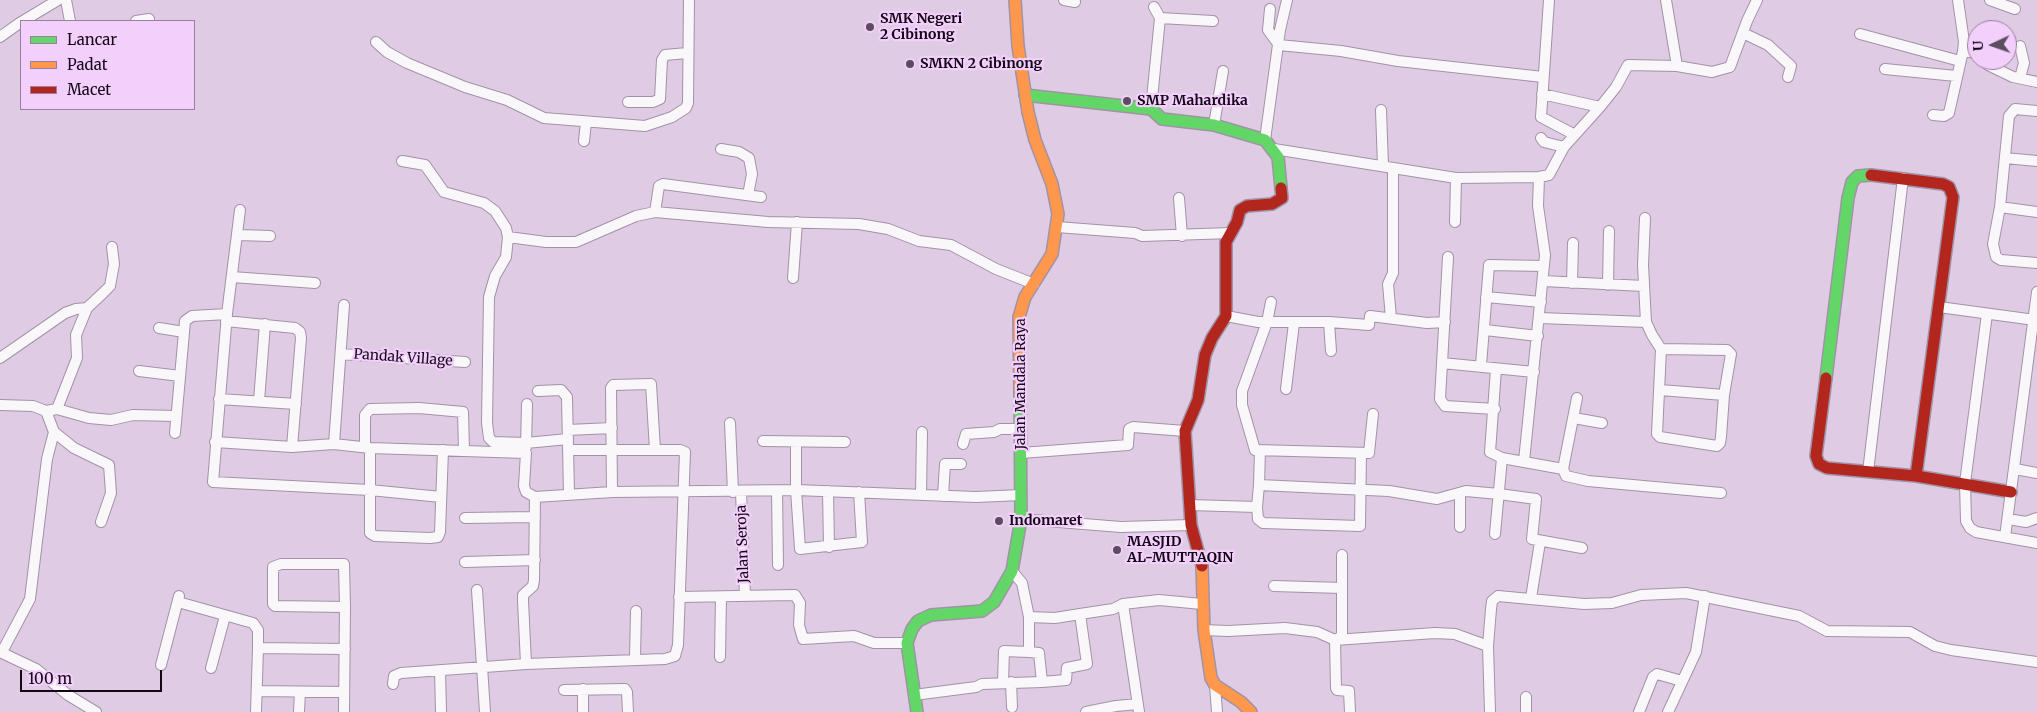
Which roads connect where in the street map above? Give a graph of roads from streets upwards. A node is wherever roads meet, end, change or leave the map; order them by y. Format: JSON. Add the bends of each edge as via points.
{"nodes":[{"id":1,"x":58,"y":0,"type":"edge"},
{"id":2,"x":66,"y":0,"type":"edge"},
{"id":3,"x":689,"y":0,"type":"edge"},
{"id":4,"x":1015,"y":0,"type":"edge"},
{"id":5,"x":1064,"y":0,"type":"edge"},
{"id":6,"x":1287,"y":0,"type":"edge"},
{"id":7,"x":1549,"y":0,"type":"edge"},
{"id":8,"x":1666,"y":0,"type":"edge"},
{"id":9,"x":1757,"y":0,"type":"edge"},
{"id":10,"x":1958,"y":0,"type":"edge"},
{"id":11,"x":1990,"y":0,"type":"edge"},
{"id":12,"x":1075,"y":2,"type":"dead end"},
{"id":13,"x":1154,"y":7,"type":"dead end"},
{"id":14,"x":1270,"y":9,"type":"dead end"},
{"id":15,"x":2015,"y":9,"type":"dead end"},
{"id":16,"x":1160,"y":18,"type":"junction"},
{"id":17,"x":149,"y":19,"type":"dead end"},
{"id":18,"x":25,"y":20,"type":"edge"},
{"id":19,"x":70,"y":20,"type":"edge"},
{"id":20,"x":142,"y":20,"type":"edge"},
{"id":21,"x":1213,"y":21,"type":"dead end"},
{"id":22,"x":20,"y":23,"type":"edge"},
{"id":23,"x":1743,"y":33,"type":"junction"},
{"id":24,"x":1860,"y":34,"type":"dead end"},
{"id":25,"x":0,"y":37,"type":"edge"},
{"id":26,"x":376,"y":42,"type":"dead end"},
{"id":27,"x":1279,"y":45,"type":"junction"},
{"id":28,"x":2020,"y":46,"type":"dead end"},
{"id":29,"x":687,"y":53,"type":"junction"},
{"id":30,"x":1967,"y":55,"type":"edge"},
{"id":31,"x":1961,"y":56,"type":"junction"},
{"id":32,"x":1676,"y":66,"type":"junction"},
{"id":33,"x":1885,"y":69,"type":"dead end"},
{"id":34,"x":2000,"y":70,"type":"edge"},
{"id":35,"x":1224,"y":71,"type":"dead end"},
{"id":36,"x":1956,"y":76,"type":"junction"},
{"id":37,"x":1543,"y":77,"type":"junction"},
{"id":38,"x":1788,"y":77,"type":"dead end"},
{"id":39,"x":2020,"y":78,"type":"junction"},
{"id":40,"x":2037,"y":82,"type":"edge"},
{"id":41,"x":1542,"y":94,"type":"junction"},
{"id":42,"x":1025,"y":95,"type":"junction"},
{"id":43,"x":628,"y":102,"type":"dead end"},
{"id":44,"x":1558,"y":103,"type":"dead end"},
{"id":45,"x":1599,"y":109,"type":"junction"},
{"id":46,"x":1151,"y":110,"type":"junction"},
{"id":47,"x":1381,"y":110,"type":"dead end"},
{"id":48,"x":2037,"y":111,"type":"edge"},
{"id":49,"x":1933,"y":115,"type":"dead end"},
{"id":50,"x":586,"y":122,"type":"junction"},
{"id":51,"x":1214,"y":125,"type":"junction"},
{"id":52,"x":1575,"y":135,"type":"junction"},
{"id":53,"x":1541,"y":138,"type":"dead end"},
{"id":54,"x":1265,"y":140,"type":"junction"},
{"id":55,"x":584,"y":141,"type":"dead end"},
{"id":56,"x":1564,"y":147,"type":"junction"},
{"id":57,"x":721,"y":149,"type":"dead end"},
{"id":58,"x":1274,"y":149,"type":"junction"},
{"id":59,"x":2005,"y":158,"type":"junction"},
{"id":60,"x":402,"y":161,"type":"dead end"},
{"id":61,"x":2037,"y":161,"type":"edge"},
{"id":62,"x":1388,"y":167,"type":"junction"},
{"id":63,"x":1538,"y":177,"type":"junction"},
{"id":64,"x":1456,"y":178,"type":"junction"},
{"id":65,"x":1903,"y":178,"type":"junction"},
{"id":66,"x":748,"y":195,"type":"junction"},
{"id":67,"x":762,"y":197,"type":"dead end"},
{"id":68,"x":1179,"y":198,"type":"dead end"},
{"id":69,"x":2000,"y":207,"type":"junction"},
{"id":70,"x":240,"y":210,"type":"dead end"},
{"id":71,"x":655,"y":212,"type":"junction"},
{"id":72,"x":2037,"y":212,"type":"edge"},
{"id":73,"x":1645,"y":218,"type":"dead end"},
{"id":74,"x":797,"y":222,"type":"junction"},
{"id":75,"x":1455,"y":222,"type":"dead end"},
{"id":76,"x":1058,"y":227,"type":"junction"},
{"id":77,"x":1609,"y":231,"type":"dead end"},
{"id":78,"x":1231,"y":233,"type":"junction"},
{"id":79,"x":237,"y":234,"type":"junction"},
{"id":80,"x":270,"y":236,"type":"dead end"},
{"id":81,"x":1182,"y":236,"type":"junction"},
{"id":82,"x":508,"y":237,"type":"junction"},
{"id":83,"x":1573,"y":243,"type":"dead end"},
{"id":84,"x":112,"y":247,"type":"dead end"},
{"id":85,"x":1448,"y":257,"type":"dead end"},
{"id":86,"x":2037,"y":263,"type":"edge"},
{"id":87,"x":1544,"y":266,"type":"junction"},
{"id":88,"x":232,"y":277,"type":"junction"},
{"id":89,"x":793,"y":278,"type":"dead end"},
{"id":90,"x":1543,"y":281,"type":"junction"},
{"id":91,"x":314,"y":283,"type":"dead end"},
{"id":92,"x":1572,"y":283,"type":"junction"},
{"id":93,"x":1034,"y":284,"type":"junction"},
{"id":94,"x":1608,"y":285,"type":"junction"},
{"id":95,"x":1644,"y":286,"type":"junction"},
{"id":96,"x":2037,"y":292,"type":"edge"},
{"id":97,"x":1486,"y":298,"type":"junction"},
{"id":98,"x":1271,"y":302,"type":"dead end"},
{"id":99,"x":1541,"y":302,"type":"junction"},
{"id":100,"x":344,"y":305,"type":"dead end"},
{"id":101,"x":1939,"y":306,"type":"junction"},
{"id":102,"x":87,"y":308,"type":"junction"},
{"id":103,"x":1986,"y":314,"type":"junction"},
{"id":104,"x":1226,"y":316,"type":"junction"},
{"id":105,"x":226,"y":317,"type":"junction"},
{"id":106,"x":1391,"y":318,"type":"junction"},
{"id":107,"x":1540,"y":318,"type":"junction"},
{"id":108,"x":2035,"y":320,"type":"junction"},
{"id":109,"x":1267,"y":322,"type":"junction"},
{"id":110,"x":1329,"y":322,"type":"junction"},
{"id":111,"x":1445,"y":322,"type":"junction"},
{"id":112,"x":1646,"y":322,"type":"junction"},
{"id":113,"x":1294,"y":323,"type":"junction"},
{"id":114,"x":265,"y":324,"type":"junction"},
{"id":115,"x":160,"y":328,"type":"dead end"},
{"id":116,"x":1484,"y":330,"type":"junction"},
{"id":117,"x":184,"y":332,"type":"junction"},
{"id":118,"x":1538,"y":336,"type":"junction"},
{"id":119,"x":1661,"y":349,"type":"junction"},
{"id":120,"x":1331,"y":351,"type":"dead end"},
{"id":121,"x":341,"y":354,"type":"junction"},
{"id":122,"x":0,"y":358,"type":"edge"},
{"id":123,"x":466,"y":362,"type":"dead end"},
{"id":124,"x":1442,"y":363,"type":"junction"},
{"id":125,"x":1481,"y":365,"type":"junction"},
{"id":126,"x":1496,"y":369,"type":"junction"},
{"id":127,"x":139,"y":371,"type":"dead end"},
{"id":128,"x":1534,"y":372,"type":"junction"},
{"id":129,"x":180,"y":376,"type":"junction"},
{"id":130,"x":1286,"y":389,"type":"dead end"},
{"id":131,"x":1660,"y":390,"type":"junction"},
{"id":132,"x":538,"y":391,"type":"dead end"},
{"id":133,"x":1724,"y":395,"type":"junction"},
{"id":134,"x":1577,"y":398,"type":"dead end"},
{"id":135,"x":218,"y":399,"type":"junction"},
{"id":136,"x":259,"y":401,"type":"junction"},
{"id":137,"x":296,"y":404,"type":"junction"},
{"id":138,"x":527,"y":404,"type":"dead end"},
{"id":139,"x":0,"y":405,"type":"edge"},
{"id":140,"x":57,"y":409,"type":"junction"},
{"id":141,"x":1495,"y":409,"type":"junction"},
{"id":142,"x":46,"y":411,"type":"junction"},
{"id":143,"x":1373,"y":414,"type":"dead end"},
{"id":144,"x":176,"y":416,"type":"junction"},
{"id":145,"x":1574,"y":418,"type":"junction"},
{"id":146,"x":730,"y":423,"type":"dead end"},
{"id":147,"x":1602,"y":423,"type":"dead end"},
{"id":148,"x":612,"y":428,"type":"junction"},
{"id":149,"x":1020,"y":428,"type":"junction"},
{"id":150,"x":1185,"y":431,"type":"junction"},
{"id":151,"x":54,"y":432,"type":"junction"},
{"id":152,"x":922,"y":432,"type":"dead end"},
{"id":153,"x":175,"y":433,"type":"dead end"},
{"id":154,"x":568,"y":439,"type":"junction"},
{"id":155,"x":763,"y":441,"type":"dead end"},
{"id":156,"x":215,"y":442,"type":"junction"},
{"id":157,"x":796,"y":442,"type":"junction"},
{"id":158,"x":845,"y":442,"type":"dead end"},
{"id":159,"x":334,"y":444,"type":"junction"},
{"id":160,"x":963,"y":444,"type":"dead end"},
{"id":161,"x":292,"y":447,"type":"junction"},
{"id":162,"x":367,"y":448,"type":"junction"},
{"id":163,"x":526,"y":448,"type":"junction"},
{"id":164,"x":443,"y":450,"type":"junction"},
{"id":165,"x":464,"y":450,"type":"junction"},
{"id":166,"x":612,"y":450,"type":"junction"},
{"id":167,"x":655,"y":450,"type":"junction"},
{"id":168,"x":1260,"y":450,"type":"junction"},
{"id":169,"x":1021,"y":453,"type":"junction"},
{"id":170,"x":1361,"y":453,"type":"junction"},
{"id":171,"x":1502,"y":458,"type":"junction"},
{"id":172,"x":1524,"y":461,"type":"junction"},
{"id":173,"x":961,"y":464,"type":"dead end"},
{"id":174,"x":1563,"y":469,"type":"junction"},
{"id":175,"x":2015,"y":469,"type":"junction"},
{"id":176,"x":1868,"y":472,"type":"junction"},
{"id":177,"x":2037,"y":473,"type":"edge"},
{"id":178,"x":1916,"y":476,"type":"junction"},
{"id":179,"x":1965,"y":483,"type":"junction"},
{"id":180,"x":1259,"y":485,"type":"junction"},
{"id":181,"x":1361,"y":489,"type":"junction"},
{"id":182,"x":370,"y":490,"type":"junction"},
{"id":183,"x":796,"y":490,"type":"junction"},
{"id":184,"x":776,"y":491,"type":"junction"},
{"id":185,"x":828,"y":491,"type":"junction"},
{"id":186,"x":612,"y":492,"type":"junction"},
{"id":187,"x":684,"y":492,"type":"junction"},
{"id":188,"x":737,"y":492,"type":"junction"},
{"id":189,"x":859,"y":492,"type":"junction"},
{"id":190,"x":2012,"y":492,"type":"junction"},
{"id":191,"x":1460,"y":493,"type":"junction"},
{"id":192,"x":1721,"y":493,"type":"dead end"},
{"id":193,"x":569,"y":494,"type":"junction"},
{"id":194,"x":1499,"y":494,"type":"junction"},
{"id":195,"x":921,"y":495,"type":"junction"},
{"id":196,"x":1021,"y":495,"type":"junction"},
{"id":197,"x":943,"y":496,"type":"junction"},
{"id":198,"x":441,"y":497,"type":"junction"},
{"id":199,"x":534,"y":497,"type":"junction"},
{"id":200,"x":1190,"y":505,"type":"junction"},
{"id":201,"x":1257,"y":508,"type":"junction"},
{"id":202,"x":535,"y":517,"type":"junction"},
{"id":203,"x":465,"y":518,"type":"dead end"},
{"id":204,"x":2037,"y":518,"type":"edge"},
{"id":205,"x":1021,"y":519,"type":"junction"},
{"id":206,"x":2008,"y":519,"type":"junction"},
{"id":207,"x":101,"y":522,"type":"dead end"},
{"id":208,"x":1191,"y":525,"type":"junction"},
{"id":209,"x":1460,"y":527,"type":"dead end"},
{"id":210,"x":1495,"y":534,"type":"dead end"},
{"id":211,"x":2005,"y":537,"type":"junction"},
{"id":212,"x":1540,"y":542,"type":"junction"},
{"id":213,"x":2037,"y":543,"type":"edge"},
{"id":214,"x":829,"y":547,"type":"junction"},
{"id":215,"x":1582,"y":548,"type":"dead end"},
{"id":216,"x":1342,"y":555,"type":"dead end"},
{"id":217,"x":535,"y":560,"type":"junction"},
{"id":218,"x":465,"y":562,"type":"dead end"},
{"id":219,"x":778,"y":565,"type":"dead end"},
{"id":220,"x":1012,"y":571,"type":"junction"},
{"id":221,"x":1274,"y":586,"type":"dead end"},
{"id":222,"x":1342,"y":588,"type":"junction"},
{"id":223,"x":478,"y":590,"type":"dead end"},
{"id":224,"x":745,"y":596,"type":"junction"},
{"id":225,"x":1705,"y":596,"type":"junction"},
{"id":226,"x":679,"y":597,"type":"junction"},
{"id":227,"x":721,"y":597,"type":"junction"},
{"id":228,"x":1531,"y":598,"type":"junction"},
{"id":229,"x":1122,"y":604,"type":"junction"},
{"id":230,"x":1202,"y":604,"type":"junction"},
{"id":231,"x":345,"y":607,"type":"junction"},
{"id":232,"x":636,"y":611,"type":"dead end"},
{"id":233,"x":1080,"y":614,"type":"junction"},
{"id":234,"x":225,"y":616,"type":"junction"},
{"id":235,"x":1028,"y":617,"type":"junction"},
{"id":236,"x":1204,"y":630,"type":"junction"},
{"id":237,"x":1335,"y":640,"type":"junction"},
{"id":238,"x":907,"y":643,"type":"junction"},
{"id":239,"x":1488,"y":646,"type":"junction"},
{"id":240,"x":258,"y":648,"type":"junction"},
{"id":241,"x":345,"y":649,"type":"junction"},
{"id":242,"x":1,"y":652,"type":"edge"},
{"id":243,"x":1029,"y":652,"type":"junction"},
{"id":244,"x":720,"y":657,"type":"dead end"},
{"id":245,"x":635,"y":659,"type":"junction"},
{"id":246,"x":2037,"y":662,"type":"edge"},
{"id":247,"x":526,"y":664,"type":"junction"},
{"id":248,"x":161,"y":665,"type":"dead end"},
{"id":249,"x":211,"y":668,"type":"dead end"},
{"id":250,"x":482,"y":668,"type":"junction"},
{"id":251,"x":440,"y":670,"type":"junction"},
{"id":252,"x":1682,"y":681,"type":"junction"},
{"id":253,"x":1007,"y":682,"type":"junction"},
{"id":254,"x":1042,"y":682,"type":"junction"},
{"id":255,"x":393,"y":684,"type":"dead end"},
{"id":256,"x":1215,"y":685,"type":"junction"},
{"id":257,"x":564,"y":690,"type":"dead end"},
{"id":258,"x":583,"y":690,"type":"junction"},
{"id":259,"x":257,"y":691,"type":"junction"},
{"id":260,"x":300,"y":692,"type":"junction"},
{"id":261,"x":344,"y":692,"type":"junction"},
{"id":262,"x":914,"y":695,"type":"junction"},
{"id":263,"x":1526,"y":697,"type":"dead end"},
{"id":264,"x":1012,"y":707,"type":"dead end"},
{"id":265,"x":1138,"y":708,"type":"edge"},
{"id":266,"x":96,"y":712,"type":"edge"},
{"id":267,"x":256,"y":712,"type":"edge"},
{"id":268,"x":299,"y":712,"type":"edge"},
{"id":269,"x":344,"y":712,"type":"edge"},
{"id":270,"x":441,"y":712,"type":"edge"},
{"id":271,"x":485,"y":712,"type":"edge"},
{"id":272,"x":583,"y":712,"type":"edge"},
{"id":273,"x":628,"y":712,"type":"edge"},
{"id":274,"x":917,"y":712,"type":"edge"},
{"id":275,"x":1086,"y":712,"type":"edge"},
{"id":276,"x":1217,"y":712,"type":"edge"},
{"id":277,"x":1251,"y":712,"type":"edge"},
{"id":278,"x":1350,"y":712,"type":"edge"},
{"id":279,"x":1490,"y":712,"type":"edge"},
{"id":280,"x":1526,"y":712,"type":"edge"},
{"id":281,"x":1639,"y":712,"type":"edge"},
{"id":282,"x":1668,"y":712,"type":"edge"}],
"edges":[{"from":1,"to":18,"type":"street"},
{"from":2,"to":19,"type":"street"},
{"from":3,"to":29,"type":"street"},
{"from":4,"to":42,"type":"street","name":"Jalan Mandala Raya"},
{"from":5,"to":12,"type":"street"},
{"from":6,"to":27,"type":"street"},
{"from":7,"to":37,"type":"street"},
{"from":8,"to":32,"type":"street"},
{"from":9,"to":23,"type":"street"},
{"from":10,"to":31,"type":"street","via":[[1964,42]]},
{"from":11,"to":15,"type":"street"},
{"from":13,"to":16,"type":"street"},
{"from":14,"to":27,"type":"street","via":[[1268,30]]},
{"from":16,"to":21,"type":"street"},
{"from":16,"to":46,"type":"street"},
{"from":17,"to":20,"type":"street"},
{"from":22,"to":25,"type":"street"},
{"from":23,"to":32,"type":"street","via":[[1733,62],[1724,70],[1704,71]]},
{"from":23,"to":38,"type":"street","via":[[1768,45],[1791,66]]},
{"from":24,"to":31,"type":"street"},
{"from":26,"to":50,"type":"street","via":[[407,63],[465,87],[508,100],[533,114]]},
{"from":27,"to":37,"type":"street"},
{"from":27,"to":54,"type":"street"},
{"from":28,"to":39,"type":"street","via":[[2024,63]]},
{"from":29,"to":43,"type":"street","via":[[665,55],[662,60],[660,99]]},
{"from":29,"to":50,"type":"street","via":[[686,108],[659,123],[645,126]]},
{"from":30,"to":31,"type":"street"},
{"from":31,"to":36,"type":"street"},
{"from":32,"to":45,"type":"street","via":[[1628,65]]},
{"from":33,"to":36,"type":"street"},
{"from":34,"to":39,"type":"street"},
{"from":35,"to":51,"type":"street"},
{"from":36,"to":49,"type":"street","via":[[1949,113]]},
{"from":37,"to":41,"type":"street"},
{"from":39,"to":40,"type":"street"},
{"from":41,"to":45,"type":"street"},
{"from":41,"to":52,"type":"street","via":[[1542,119]]},
{"from":42,"to":46,"type":"street"},
{"from":42,"to":76,"type":"street","name":"Jalan Mandala Raya","via":[[1035,140],[1056,198]]},
{"from":44,"to":45,"type":"street"},
{"from":45,"to":52,"type":"street"},
{"from":46,"to":51,"type":"street","via":[[1162,119]]},
{"from":47,"to":62,"type":"street"},
{"from":48,"to":59,"type":"street","via":[[2021,109],[2009,116]]},
{"from":50,"to":55,"type":"street"},
{"from":51,"to":54,"type":"street"},
{"from":52,"to":56,"type":"street"},
{"from":53,"to":56,"type":"street","via":[[1544,142]]},
{"from":54,"to":58,"type":"street"},
{"from":56,"to":63,"type":"street","via":[[1549,175]]},
{"from":57,"to":66,"type":"street","via":[[739,152],[749,158],[752,174]]},
{"from":58,"to":62,"type":"street"},
{"from":58,"to":78,"type":"street","via":[[1278,157],[1282,198],[1272,204],[1247,206],[1240,210]]},
{"from":59,"to":61,"type":"street"},
{"from":59,"to":69,"type":"street"},
{"from":60,"to":82,"type":"street","via":[[428,167],[444,192],[489,206],[506,228]]},
{"from":62,"to":64,"type":"street"},
{"from":62,"to":106,"type":"street","via":[[1393,273],[1388,284]]},
{"from":63,"to":64,"type":"street"},
{"from":63,"to":87,"type":"street"},
{"from":64,"to":75,"type":"street"},
{"from":65,"to":101,"type":"street","via":[[1943,184],[1952,190],[1953,208]]},
{"from":65,"to":176,"type":"street"},
{"from":65,"to":176,"type":"street","via":[[1858,176],[1852,182],[1816,456],[1819,464],[1827,468]]},
{"from":66,"to":67,"type":"street"},
{"from":66,"to":71,"type":"street","via":[[663,184],[659,186]]},
{"from":68,"to":81,"type":"street"},
{"from":69,"to":72,"type":"street"},
{"from":69,"to":86,"type":"street","via":[[1993,244],[1996,257]]},
{"from":70,"to":79,"type":"street"},
{"from":71,"to":74,"type":"street"},
{"from":71,"to":82,"type":"street","via":[[636,216],[576,242]]},
{"from":73,"to":95,"type":"street"},
{"from":74,"to":89,"type":"street"},
{"from":74,"to":93,"type":"street","via":[[875,226],[919,241],[951,245],[996,269]]},
{"from":76,"to":81,"type":"street","via":[[1142,236]]},
{"from":76,"to":93,"type":"street","name":"Jalan Mandala Raya","via":[[1052,254]]},
{"from":77,"to":94,"type":"street"},
{"from":78,"to":81,"type":"street"},
{"from":78,"to":104,"type":"street","via":[[1226,242]]},
{"from":79,"to":80,"type":"street"},
{"from":79,"to":88,"type":"street"},
{"from":82,"to":163,"type":"street","via":[[506,257],[495,276],[489,297],[487,435],[493,442]]},
{"from":83,"to":92,"type":"street"},
{"from":84,"to":102,"type":"street","via":[[114,264],[110,286]]},
{"from":85,"to":111,"type":"street"},
{"from":87,"to":90,"type":"street"},
{"from":87,"to":97,"type":"street","via":[[1490,265]]},
{"from":88,"to":91,"type":"street"},
{"from":88,"to":105,"type":"street"},
{"from":90,"to":92,"type":"street"},
{"from":90,"to":99,"type":"street"},
{"from":92,"to":94,"type":"street"},
{"from":93,"to":149,"type":"street","name":"Jalan Mandala Raya","via":[[1025,297],[1019,317]]},
{"from":94,"to":95,"type":"street"},
{"from":95,"to":112,"type":"street"},
{"from":96,"to":108,"type":"street"},
{"from":97,"to":99,"type":"street"},
{"from":97,"to":116,"type":"street"},
{"from":98,"to":109,"type":"street"},
{"from":99,"to":107,"type":"street"},
{"from":100,"to":121,"type":"street","name":"Pandak Village"},
{"from":101,"to":103,"type":"street"},
{"from":101,"to":178,"type":"street"},
{"from":102,"to":122,"type":"street","via":[[65,313]]},
{"from":102,"to":140,"type":"street","via":[[76,335],[77,358]]},
{"from":103,"to":108,"type":"street"},
{"from":103,"to":179,"type":"street"},
{"from":104,"to":109,"type":"street"},
{"from":104,"to":150,"type":"street","via":[[1205,355],[1198,400]]},
{"from":105,"to":114,"type":"street"},
{"from":105,"to":117,"type":"street","via":[[189,316]]},
{"from":105,"to":135,"type":"street"},
{"from":106,"to":110,"type":"street","via":[[1370,316],[1369,325]]},
{"from":106,"to":111,"type":"street"},
{"from":107,"to":112,"type":"street"},
{"from":107,"to":118,"type":"street"},
{"from":108,"to":175,"type":"street"},
{"from":109,"to":113,"type":"street"},
{"from":109,"to":168,"type":"street","via":[[1242,391],[1242,405],[1252,446]]},
{"from":110,"to":113,"type":"street"},
{"from":110,"to":120,"type":"street"},
{"from":111,"to":124,"type":"street"},
{"from":112,"to":119,"type":"street"},
{"from":113,"to":130,"type":"street"},
{"from":114,"to":136,"type":"street"},
{"from":114,"to":137,"type":"street","via":[[295,328],[300,332]]},
{"from":115,"to":117,"type":"street"},
{"from":116,"to":118,"type":"street"},
{"from":116,"to":125,"type":"street"},
{"from":117,"to":129,"type":"street"},
{"from":118,"to":128,"type":"street"},
{"from":119,"to":131,"type":"street"},
{"from":119,"to":133,"type":"street","via":[[1730,352],[1732,357]]},
{"from":121,"to":123,"type":"street","name":"Pandak Village"},
{"from":121,"to":159,"type":"street","name":"Pandak Village"},
{"from":124,"to":125,"type":"street"},
{"from":124,"to":141,"type":"street","via":[[1442,404]]},
{"from":125,"to":126,"type":"street"},
{"from":126,"to":128,"type":"street"},
{"from":126,"to":141,"type":"street"},
{"from":127,"to":129,"type":"street"},
{"from":128,"to":172,"type":"street"},
{"from":129,"to":144,"type":"street"},
{"from":131,"to":133,"type":"street"},
{"from":131,"to":133,"type":"street","via":[[1656,430],[1660,437],[1717,446],[1721,437]]},
{"from":132,"to":154,"type":"street","via":[[561,390],[566,393]]},
{"from":134,"to":145,"type":"street"},
{"from":135,"to":136,"type":"street"},
{"from":135,"to":156,"type":"street"},
{"from":136,"to":137,"type":"street"},
{"from":137,"to":161,"type":"street"},
{"from":138,"to":163,"type":"street"},
{"from":139,"to":142,"type":"street","via":[[33,406]]},
{"from":140,"to":142,"type":"street"},
{"from":140,"to":144,"type":"street","via":[[111,420],[133,415]]},
{"from":141,"to":171,"type":"street","via":[[1490,452]]},
{"from":142,"to":151,"type":"street"},
{"from":143,"to":170,"type":"street","via":[[1369,454]]},
{"from":144,"to":153,"type":"street"},
{"from":145,"to":147,"type":"street"},
{"from":145,"to":174,"type":"street"},
{"from":146,"to":188,"type":"street","name":"Jalan Seroja"},
{"from":148,"to":154,"type":"street"},
{"from":148,"to":166,"type":"street"},
{"from":148,"to":167,"type":"street","via":[[613,385],[651,384]]},
{"from":149,"to":160,"type":"street","via":[[966,434]]},
{"from":149,"to":169,"type":"street","name":"Jalan Mandala Raya"},
{"from":150,"to":169,"type":"street","via":[[1133,427],[1129,429],[1129,444]]},
{"from":150,"to":200,"type":"street"},
{"from":151,"to":207,"type":"street","via":[[74,448],[109,465],[110,493]]},
{"from":151,"to":242,"type":"street","via":[[47,459],[30,599]]},
{"from":152,"to":195,"type":"street"},
{"from":154,"to":163,"type":"street"},
{"from":154,"to":166,"type":"street"},
{"from":154,"to":193,"type":"street"},
{"from":155,"to":157,"type":"street"},
{"from":156,"to":161,"type":"street"},
{"from":156,"to":182,"type":"street","via":[[212,478],[216,484]]},
{"from":157,"to":158,"type":"street"},
{"from":157,"to":183,"type":"street"},
{"from":159,"to":161,"type":"street"},
{"from":159,"to":162,"type":"street"},
{"from":162,"to":164,"type":"street"},
{"from":162,"to":165,"type":"street","via":[[366,415],[370,409],[419,408],[463,412]]},
{"from":162,"to":182,"type":"street"},
{"from":163,"to":165,"type":"street"},
{"from":163,"to":199,"type":"street","via":[[524,486],[526,492]]},
{"from":164,"to":165,"type":"street"},
{"from":164,"to":198,"type":"street"},
{"from":166,"to":167,"type":"street"},
{"from":166,"to":186,"type":"street"},
{"from":167,"to":187,"type":"street","via":[[685,452]]},
{"from":168,"to":170,"type":"street"},
{"from":168,"to":180,"type":"street"},
{"from":169,"to":196,"type":"street","name":"Jalan Mandala Raya"},
{"from":170,"to":181,"type":"street"},
{"from":171,"to":172,"type":"street"},
{"from":171,"to":194,"type":"street"},
{"from":172,"to":174,"type":"street"},
{"from":173,"to":197,"type":"street","via":[[944,464]]},
{"from":174,"to":192,"type":"street","via":[[1566,476],[1588,480]]},
{"from":175,"to":177,"type":"street"},
{"from":175,"to":190,"type":"street"},
{"from":176,"to":178,"type":"street"},
{"from":178,"to":179,"type":"street"},
{"from":179,"to":190,"type":"street"},
{"from":179,"to":211,"type":"street","via":[[1964,509],[1970,528]]},
{"from":180,"to":181,"type":"street"},
{"from":180,"to":201,"type":"street"},
{"from":181,"to":191,"type":"street","via":[[1437,499]]},
{"from":181,"to":201,"type":"street","via":[[1360,526],[1263,523],[1258,519]]},
{"from":182,"to":198,"type":"street"},
{"from":182,"to":198,"type":"street","via":[[369,530],[375,536],[438,537]]},
{"from":183,"to":184,"type":"street"},
{"from":183,"to":185,"type":"street"},
{"from":183,"to":214,"type":"street","via":[[798,546],[803,549]]},
{"from":184,"to":188,"type":"street"},
{"from":184,"to":219,"type":"street"},
{"from":185,"to":189,"type":"street"},
{"from":185,"to":214,"type":"street"},
{"from":186,"to":187,"type":"street"},
{"from":186,"to":193,"type":"street"},
{"from":187,"to":188,"type":"street"},
{"from":187,"to":226,"type":"street"},
{"from":188,"to":224,"type":"street","name":"Jalan Seroja"},
{"from":189,"to":195,"type":"street"},
{"from":189,"to":214,"type":"street","via":[[862,542]]},
{"from":190,"to":206,"type":"street"},
{"from":191,"to":194,"type":"street"},
{"from":191,"to":209,"type":"street"},
{"from":193,"to":199,"type":"street"},
{"from":194,"to":210,"type":"street"},
{"from":194,"to":212,"type":"street","via":[[1536,499],[1532,539]]},
{"from":195,"to":197,"type":"street"},
{"from":196,"to":197,"type":"street"},
{"from":196,"to":205,"type":"street","name":"Jalan Mandala Raya"},
{"from":199,"to":202,"type":"street"},
{"from":200,"to":201,"type":"street"},
{"from":200,"to":208,"type":"street"},
{"from":202,"to":203,"type":"street"},
{"from":202,"to":217,"type":"street"},
{"from":204,"to":206,"type":"street","via":[[2026,522]]},
{"from":205,"to":208,"type":"street","via":[[1121,527]]},
{"from":205,"to":220,"type":"street","name":"Jalan Mandala Raya"},
{"from":206,"to":211,"type":"street"},
{"from":208,"to":230,"type":"street","via":[[1202,568]]},
{"from":211,"to":213,"type":"street"},
{"from":212,"to":215,"type":"street"},
{"from":212,"to":228,"type":"street"},
{"from":216,"to":222,"type":"street"},
{"from":217,"to":218,"type":"street"},
{"from":217,"to":247,"type":"street","via":[[533,586],[523,595]]},
{"from":220,"to":235,"type":"street","via":[[1022,583]]},
{"from":220,"to":238,"type":"street","name":"Jalan Mandala Raya","via":[[994,602],[982,611],[932,615],[918,621]]},
{"from":221,"to":222,"type":"street"},
{"from":222,"to":237,"type":"street","via":[[1342,636]]},
{"from":223,"to":250,"type":"street"},
{"from":224,"to":227,"type":"street"},
{"from":224,"to":238,"type":"street","via":[[795,595],[800,603],[801,634],[807,640],[854,636],[874,643]]},
{"from":225,"to":228,"type":"street","via":[[1686,593],[1642,595],[1612,603],[1584,604]]},
{"from":225,"to":246,"type":"street","via":[[1799,616],[1827,631],[1910,632],[1935,646],[1951,650]]},
{"from":225,"to":252,"type":"street","via":[[1696,652]]},
{"from":226,"to":227,"type":"street"},
{"from":226,"to":245,"type":"street","via":[[675,656]]},
{"from":227,"to":244,"type":"street"},
{"from":228,"to":239,"type":"street","via":[[1494,598]]},
{"from":229,"to":230,"type":"street","via":[[1159,600]]},
{"from":229,"to":233,"type":"street","via":[[1112,609]]},
{"from":229,"to":265,"type":"street"},
{"from":230,"to":236,"type":"street"},
{"from":231,"to":231,"type":"street","via":[[275,606],[273,567],[342,562],[345,566]]},
{"from":231,"to":241,"type":"street"},
{"from":232,"to":245,"type":"street"},
{"from":233,"to":235,"type":"street","via":[[1055,618]]},
{"from":233,"to":254,"type":"street","via":[[1087,664],[1067,668],[1066,680]]},
{"from":234,"to":240,"type":"street","via":[[256,626]]},
{"from":234,"to":248,"type":"street","via":[[179,599]]},
{"from":234,"to":249,"type":"street"},
{"from":235,"to":243,"type":"street"},
{"from":236,"to":237,"type":"street","via":[[1285,628],[1317,632]]},
{"from":236,"to":256,"type":"street","via":[[1211,678]]},
{"from":237,"to":239,"type":"street","via":[[1442,633],[1455,634]]},
{"from":237,"to":278,"type":"street","via":[[1336,688],[1349,691]]},
{"from":238,"to":262,"type":"street"},
{"from":239,"to":279,"type":"street"},
{"from":240,"to":241,"type":"street"},
{"from":240,"to":259,"type":"street"},
{"from":241,"to":261,"type":"street"},
{"from":242,"to":266,"type":"street","via":[[36,669]]},
{"from":243,"to":253,"type":"street","via":[[1004,651]]},
{"from":243,"to":254,"type":"street","via":[[1039,653]]},
{"from":245,"to":247,"type":"street"},
{"from":247,"to":250,"type":"street"},
{"from":250,"to":251,"type":"street"},
{"from":250,"to":271,"type":"street"},
{"from":251,"to":255,"type":"street","via":[[396,674]]},
{"from":251,"to":270,"type":"street"},
{"from":252,"to":281,"type":"street","via":[[1657,674],[1652,677]]},
{"from":252,"to":282,"type":"street"},
{"from":253,"to":254,"type":"street"},
{"from":253,"to":262,"type":"street"},
{"from":253,"to":264,"type":"street"},
{"from":256,"to":276,"type":"street"},
{"from":256,"to":277,"type":"street"},
{"from":257,"to":258,"type":"street"},
{"from":258,"to":272,"type":"street"},
{"from":258,"to":273,"type":"street","via":[[625,689]]},
{"from":259,"to":260,"type":"street"},
{"from":259,"to":267,"type":"street"},
{"from":260,"to":261,"type":"street"},
{"from":260,"to":268,"type":"street"},
{"from":261,"to":269,"type":"street"},
{"from":262,"to":274,"type":"street"},
{"from":263,"to":280,"type":"street"},
{"from":265,"to":275,"type":"street","via":[[1116,706]]}]}
